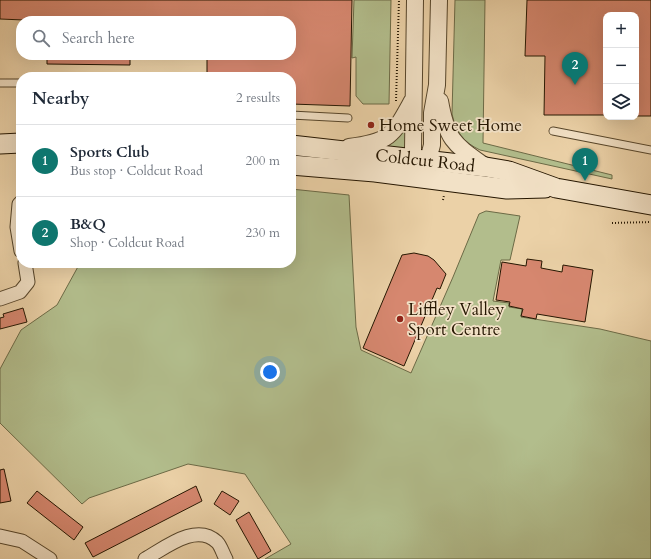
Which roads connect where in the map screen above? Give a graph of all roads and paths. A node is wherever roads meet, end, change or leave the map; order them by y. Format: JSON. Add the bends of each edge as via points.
{"nodes":[{"id":1,"x":399,"y":0,"type":"edge"},
{"id":2,"x":415,"y":0,"type":"edge"},
{"id":3,"x":440,"y":0,"type":"edge"},
{"id":4,"x":0,"y":83,"type":"edge"},
{"id":5,"x":16,"y":83,"type":"edge"},
{"id":6,"x":437,"y":85,"type":"junction"},
{"id":7,"x":397,"y":96,"type":"dead end"},
{"id":8,"x":413,"y":99,"type":"junction"},
{"id":9,"x":296,"y":115,"type":"edge"},
{"id":10,"x":348,"y":118,"type":"dead end"},
{"id":11,"x":553,"y":131,"type":"dead end"},
{"id":12,"x":16,"y":143,"type":"edge"},
{"id":13,"x":0,"y":144,"type":"edge"},
{"id":14,"x":296,"y":145,"type":"edge"},
{"id":15,"x":336,"y":149,"type":"junction"},
{"id":16,"x":651,"y":150,"type":"edge"},
{"id":17,"x":422,"y":159,"type":"junction"},
{"id":18,"x":296,"y":165,"type":"edge"},
{"id":19,"x":486,"y":167,"type":"junction"},
{"id":20,"x":423,"y":177,"type":"junction"},
{"id":21,"x":556,"y":188,"type":"junction"},
{"id":22,"x":651,"y":205,"type":"edge"},
{"id":23,"x":651,"y":222,"type":"edge"},
{"id":24,"x":612,"y":223,"type":"dead end"},
{"id":25,"x":26,"y":268,"type":"edge"},
{"id":26,"x":0,"y":299,"type":"edge"},
{"id":27,"x":0,"y":536,"type":"edge"},
{"id":28,"x":50,"y":559,"type":"edge"},
{"id":29,"x":145,"y":559,"type":"edge"},
{"id":30,"x":226,"y":559,"type":"edge"}],
"edges":[{"from":1,"to":7,"type":"path"},
{"from":2,"to":8,"type":"street"},
{"from":3,"to":6,"type":"street"},
{"from":4,"to":5,"type":"lane"},
{"from":6,"to":17,"type":"street"},
{"from":6,"to":19,"type":"street","via":[[444,125],[453,142]]},
{"from":8,"to":15,"type":"street","via":[[395,131],[385,138],[369,145]]},
{"from":8,"to":17,"type":"street"},
{"from":9,"to":10,"type":"lane"},
{"from":11,"to":16,"type":"lane"},
{"from":12,"to":13,"type":"main road"},
{"from":14,"to":15,"type":"main road","name":"Coldcut Road"},
{"from":15,"to":17,"type":"main road","name":"Coldcut Road"},
{"from":17,"to":19,"type":"main road","name":"Coldcut Road"},
{"from":17,"to":20,"type":"street"},
{"from":18,"to":20,"type":"main road","name":"Coldcut Road"},
{"from":19,"to":21,"type":"main road","name":"Coldcut Road","via":[[509,171]]},
{"from":20,"to":21,"type":"main road","name":"Coldcut Road","via":[[506,189]]},
{"from":21,"to":22,"type":"main road","name":"Coldcut Road"},
{"from":23,"to":24,"type":"path"},
{"from":25,"to":26,"type":"street","via":[[28,282],[20,292]]},
{"from":27,"to":28,"type":"street","via":[[22,541]]},
{"from":29,"to":30,"type":"street","via":[[195,534],[206,536],[217,543]]}]}
